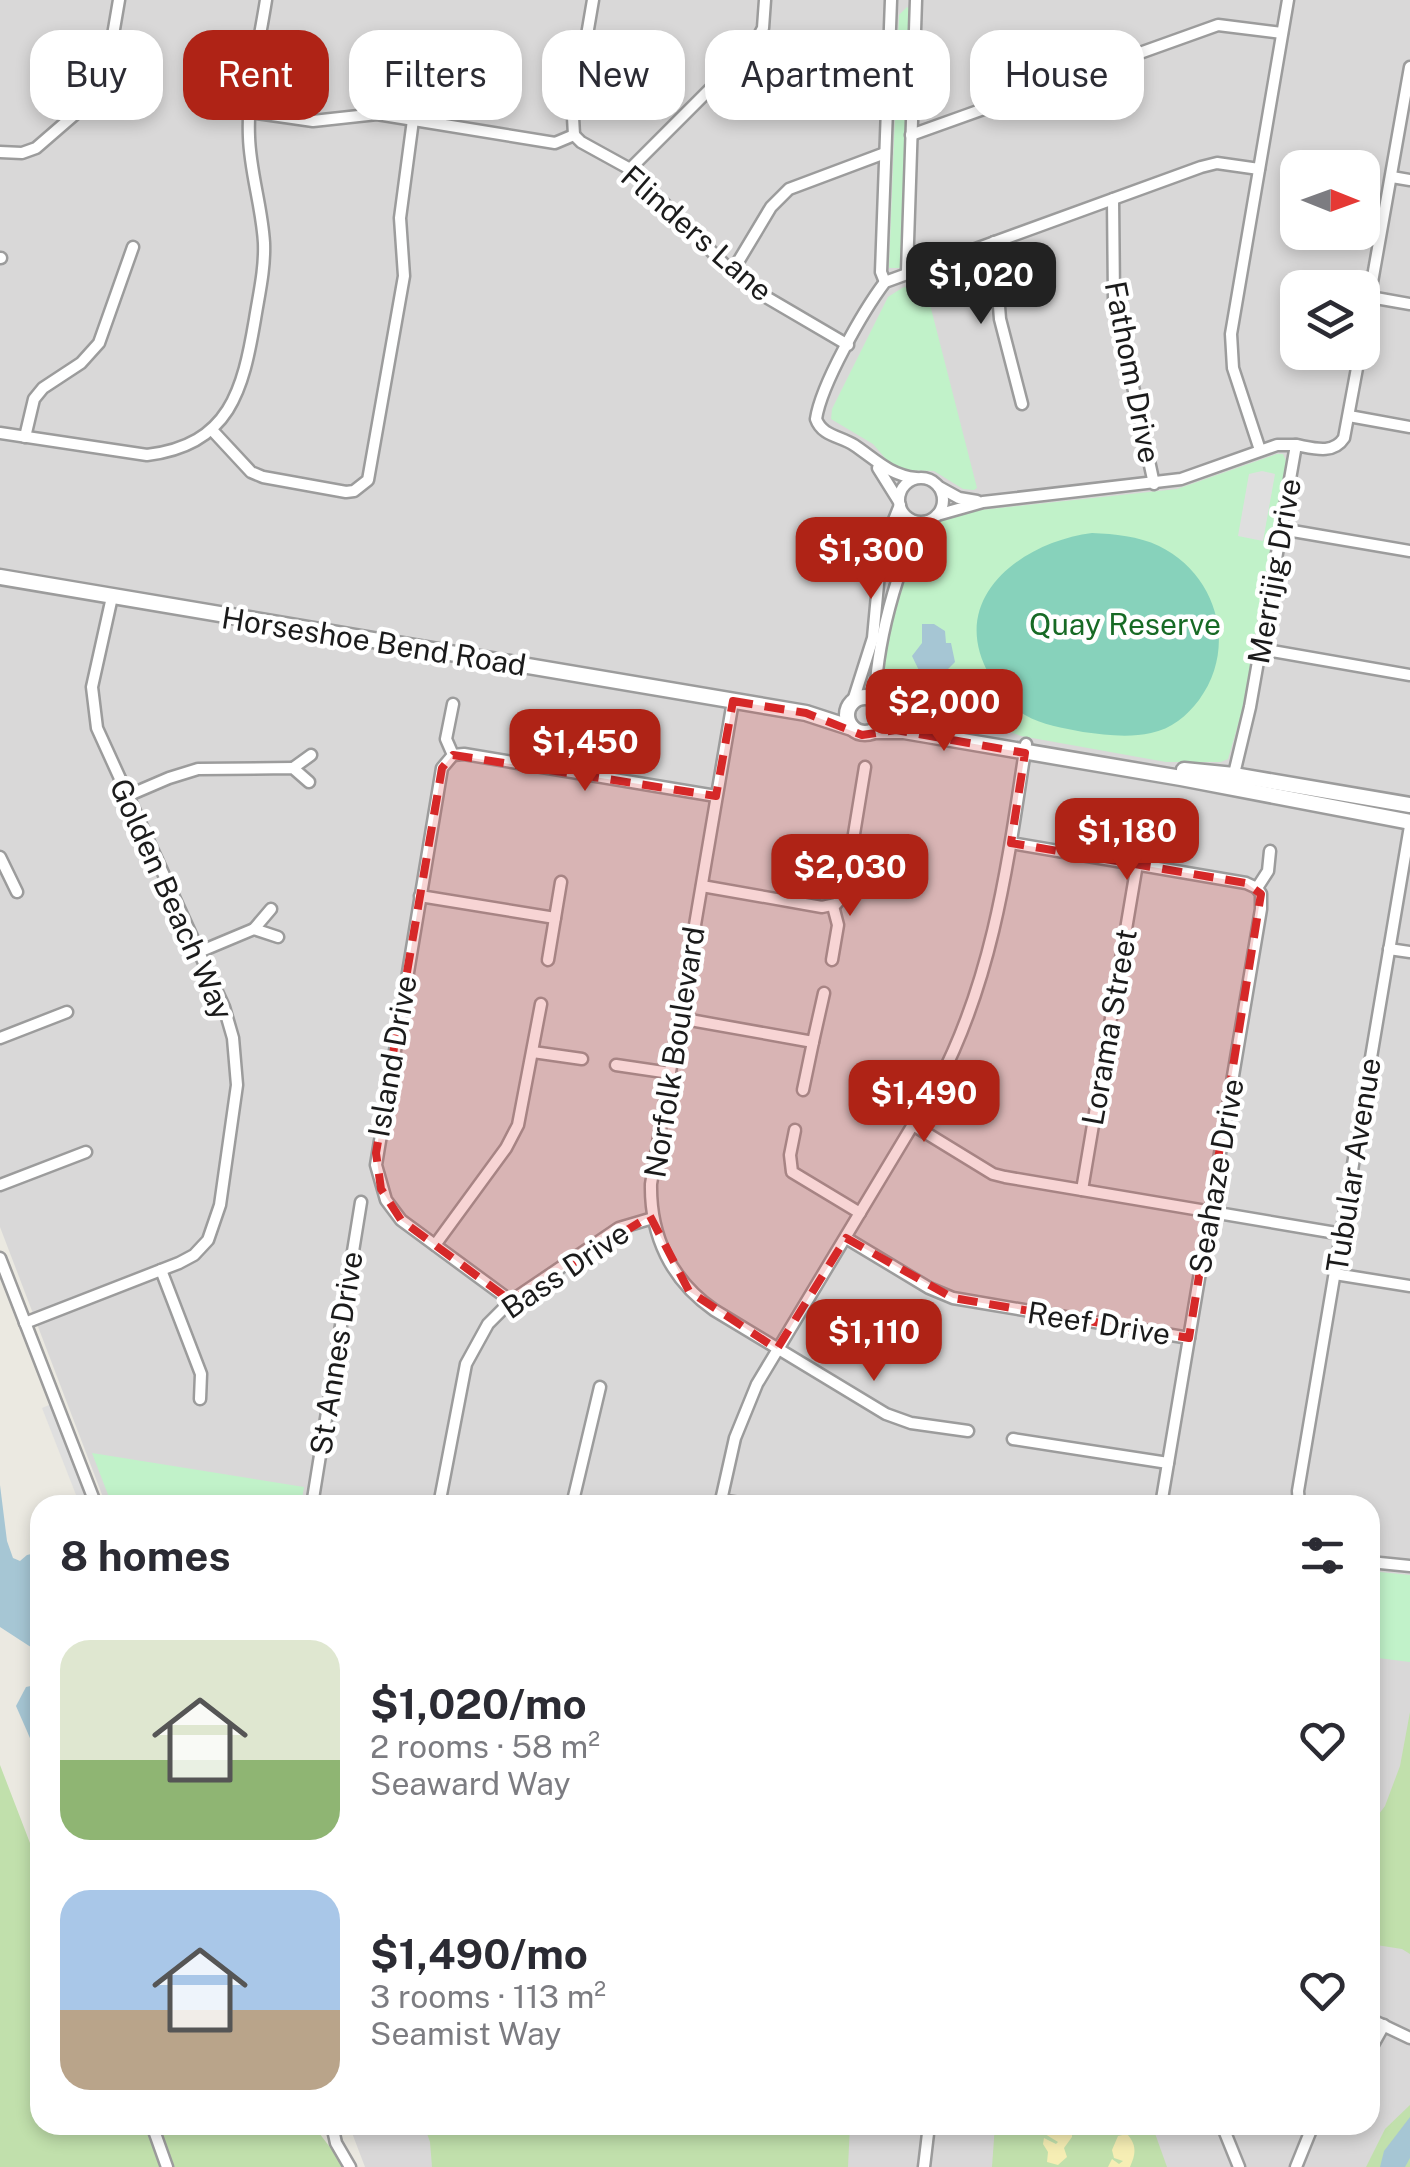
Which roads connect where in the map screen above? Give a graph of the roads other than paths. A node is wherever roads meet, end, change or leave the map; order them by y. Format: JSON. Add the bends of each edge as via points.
{"nodes":[{"id":1,"x":119,"y":0,"type":"edge"},
{"id":2,"x":266,"y":0,"type":"edge"},
{"id":3,"x":593,"y":0,"type":"edge"},
{"id":4,"x":765,"y":0,"type":"edge"},
{"id":5,"x":913,"y":0,"type":"edge"},
{"id":6,"x":1288,"y":0,"type":"edge"},
{"id":7,"x":891,"y":4,"type":"edge"},
{"id":8,"x":262,"y":30,"type":"edge"},
{"id":9,"x":1282,"y":33,"type":"junction"},
{"id":10,"x":1410,"y":66,"type":"edge"},
{"id":11,"x":250,"y":120,"type":"edge"},
{"id":12,"x":413,"y":120,"type":"joint"},
{"id":13,"x":574,"y":135,"type":"junction"},
{"id":14,"x":911,"y":135,"type":"junction"},
{"id":15,"x":0,"y":152,"type":"edge"},
{"id":16,"x":885,"y":153,"type":"junction"},
{"id":17,"x":1259,"y":169,"type":"junction"},
{"id":18,"x":630,"y":170,"type":"junction"},
{"id":19,"x":1392,"y":177,"type":"junction"},
{"id":20,"x":1410,"y":180,"type":"edge"},
{"id":21,"x":1113,"y":200,"type":"junction"},
{"id":22,"x":994,"y":242,"type":"junction"},
{"id":23,"x":133,"y":247,"type":"dead end"},
{"id":24,"x":1375,"y":270,"type":"edge"},
{"id":25,"x":732,"y":272,"type":"junction"},
{"id":26,"x":907,"y":272,"type":"junction"},
{"id":27,"x":885,"y":282,"type":"junction"},
{"id":28,"x":1380,"y":298,"type":"edge"},
{"id":29,"x":1410,"y":304,"type":"edge"},
{"id":30,"x":848,"y":345,"type":"junction"},
{"id":31,"x":1357,"y":370,"type":"edge"},
{"id":32,"x":1022,"y":404,"type":"dead end"},
{"id":33,"x":1349,"y":416,"type":"junction"},
{"id":34,"x":1410,"y":427,"type":"edge"},
{"id":35,"x":212,"y":430,"type":"junction"},
{"id":36,"x":0,"y":432,"type":"edge"},
{"id":37,"x":25,"y":437,"type":"junction"},
{"id":38,"x":1296,"y":445,"type":"junction"},
{"id":39,"x":1260,"y":450,"type":"junction"},
{"id":40,"x":872,"y":460,"type":"junction"},
{"id":41,"x":916,"y":478,"type":"junction"},
{"id":42,"x":1154,"y":484,"type":"junction"},
{"id":43,"x":939,"y":487,"type":"junction"},
{"id":44,"x":983,"y":502,"type":"junction"},
{"id":45,"x":899,"y":503,"type":"junction"},
{"id":46,"x":937,"y":516,"type":"junction"},
{"id":47,"x":925,"y":522,"type":"junction"},
{"id":48,"x":1281,"y":529,"type":"junction"},
{"id":49,"x":1410,"y":551,"type":"edge"},
{"id":50,"x":0,"y":578,"type":"edge"},
{"id":51,"x":112,"y":597,"type":"junction"},
{"id":52,"x":1260,"y":649,"type":"junction"},
{"id":53,"x":1410,"y":675,"type":"edge"},
{"id":54,"x":733,"y":701,"type":"junction"},
{"id":55,"x":852,"y":702,"type":"junction"},
{"id":56,"x":454,"y":704,"type":"dead end"},
{"id":57,"x":879,"y":705,"type":"junction"},
{"id":58,"x":806,"y":713,"type":"junction"},
{"id":59,"x":852,"y":728,"type":"junction"},
{"id":60,"x":873,"y":730,"type":"junction"},
{"id":61,"x":1026,"y":749,"type":"junction"},
{"id":62,"x":311,"y":755,"type":"dead end"},
{"id":63,"x":453,"y":756,"type":"junction"},
{"id":64,"x":865,"y":766,"type":"dead end"},
{"id":65,"x":292,"y":768,"type":"junction"},
{"id":66,"x":1233,"y":781,"type":"junction"},
{"id":67,"x":308,"y":782,"type":"dead end"},
{"id":68,"x":127,"y":796,"type":"junction"},
{"id":69,"x":716,"y":796,"type":"junction"},
{"id":70,"x":1410,"y":805,"type":"edge"},
{"id":71,"x":1410,"y":824,"type":"edge"},
{"id":72,"x":1011,"y":843,"type":"junction"},
{"id":73,"x":1270,"y":851,"type":"dead end"},
{"id":74,"x":0,"y":857,"type":"edge"},
{"id":75,"x":1137,"y":864,"type":"junction"},
{"id":76,"x":561,"y":882,"type":"dead end"},
{"id":77,"x":702,"y":886,"type":"junction"},
{"id":78,"x":1257,"y":888,"type":"junction"},
{"id":79,"x":17,"y":892,"type":"dead end"},
{"id":80,"x":420,"y":896,"type":"junction"},
{"id":81,"x":833,"y":906,"type":"junction"},
{"id":82,"x":271,"y":909,"type":"dead end"},
{"id":83,"x":555,"y":918,"type":"junction"},
{"id":84,"x":254,"y":930,"type":"junction"},
{"id":85,"x":278,"y":938,"type":"dead end"},
{"id":86,"x":1389,"y":949,"type":"junction"},
{"id":87,"x":199,"y":952,"type":"junction"},
{"id":88,"x":1410,"y":952,"type":"edge"},
{"id":89,"x":548,"y":960,"type":"dead end"},
{"id":90,"x":832,"y":960,"type":"dead end"},
{"id":91,"x":824,"y":993,"type":"dead end"},
{"id":92,"x":541,"y":1004,"type":"dead end"},
{"id":93,"x":66,"y":1012,"type":"dead end"},
{"id":94,"x":679,"y":1018,"type":"junction"},
{"id":95,"x":0,"y":1038,"type":"edge"},
{"id":96,"x":813,"y":1042,"type":"junction"},
{"id":97,"x":533,"y":1052,"type":"junction"},
{"id":98,"x":582,"y":1059,"type":"dead end"},
{"id":99,"x":616,"y":1064,"type":"dead end"},
{"id":100,"x":670,"y":1073,"type":"junction"},
{"id":101,"x":803,"y":1090,"type":"dead end"},
{"id":102,"x":913,"y":1125,"type":"junction"},
{"id":103,"x":795,"y":1130,"type":"dead end"},
{"id":104,"x":86,"y":1152,"type":"dead end"},
{"id":105,"x":0,"y":1185,"type":"edge"},
{"id":106,"x":1082,"y":1190,"type":"junction"},
{"id":107,"x":361,"y":1202,"type":"dead end"},
{"id":108,"x":1211,"y":1212,"type":"junction"},
{"id":109,"x":860,"y":1213,"type":"junction"},
{"id":110,"x":652,"y":1218,"type":"junction"},
{"id":111,"x":1342,"y":1234,"type":"junction"},
{"id":112,"x":846,"y":1238,"type":"junction"},
{"id":113,"x":435,"y":1246,"type":"junction"},
{"id":114,"x":0,"y":1258,"type":"edge"},
{"id":115,"x":161,"y":1270,"type":"junction"},
{"id":116,"x":1335,"y":1274,"type":"junction"},
{"id":117,"x":1410,"y":1286,"type":"edge"},
{"id":118,"x":511,"y":1301,"type":"junction"},
{"id":119,"x":25,"y":1323,"type":"junction"},
{"id":120,"x":1189,"y":1338,"type":"junction"},
{"id":121,"x":777,"y":1349,"type":"junction"},
{"id":122,"x":600,"y":1387,"type":"dead end"},
{"id":123,"x":200,"y":1398,"type":"dead end"},
{"id":124,"x":968,"y":1432,"type":"dead end"},
{"id":125,"x":1013,"y":1439,"type":"dead end"},
{"id":126,"x":1168,"y":1463,"type":"junction"},
{"id":127,"x":92,"y":1495,"type":"edge"},
{"id":128,"x":314,"y":1495,"type":"edge"},
{"id":129,"x":442,"y":1495,"type":"edge"},
{"id":130,"x":574,"y":1495,"type":"edge"},
{"id":131,"x":722,"y":1495,"type":"edge"},
{"id":132,"x":1163,"y":1495,"type":"edge"},
{"id":133,"x":1298,"y":1495,"type":"edge"},
{"id":134,"x":1380,"y":1563,"type":"edge"},
{"id":135,"x":1410,"y":1566,"type":"edge"},
{"id":136,"x":1380,"y":2023,"type":"edge"},
{"id":137,"x":1384,"y":2024,"type":"junction"},
{"id":138,"x":1380,"y":2031,"type":"edge"},
{"id":139,"x":1410,"y":2038,"type":"edge"},
{"id":140,"x":156,"y":2135,"type":"edge"},
{"id":141,"x":334,"y":2135,"type":"edge"},
{"id":142,"x":928,"y":2135,"type":"edge"},
{"id":143,"x":1226,"y":2135,"type":"edge"},
{"id":144,"x":1309,"y":2135,"type":"edge"},
{"id":145,"x":167,"y":2167,"type":"edge"},
{"id":146,"x":350,"y":2167,"type":"edge"},
{"id":147,"x":924,"y":2167,"type":"edge"},
{"id":148,"x":1239,"y":2167,"type":"edge"},
{"id":149,"x":1296,"y":2167,"type":"edge"}],
"edges":[{"from":1,"to":15,"type":"street","via":[[106,76],[96,96],[36,148]]},
{"from":2,"to":8,"type":"street"},
{"from":3,"to":13,"type":"street"},
{"from":4,"to":18,"type":"street","via":[[754,45]]},
{"from":5,"to":7,"type":"street"},
{"from":5,"to":14,"type":"street"},
{"from":6,"to":9,"type":"street"},
{"from":7,"to":16,"type":"street"},
{"from":9,"to":14,"type":"street","via":[[1218,25]]},
{"from":9,"to":17,"type":"street"},
{"from":10,"to":19,"type":"street"},
{"from":11,"to":35,"type":"street","via":[[262,274],[245,376]]},
{"from":12,"to":13,"type":"street","via":[[555,143]]},
{"from":12,"to":35,"type":"street","via":[[400,218],[404,276],[368,480],[346,492],[263,477],[243,466]]},
{"from":13,"to":18,"type":"street","name":"Flinders Lane"},
{"from":14,"to":26,"type":"street"},
{"from":16,"to":25,"type":"street","via":[[788,188]]},
{"from":16,"to":27,"type":"street"},
{"from":17,"to":21,"type":"street","via":[[1210,164]]},
{"from":17,"to":39,"type":"street","via":[[1230,349]]},
{"from":18,"to":25,"type":"street","name":"Flinders Lane"},
{"from":19,"to":20,"type":"street"},
{"from":19,"to":24,"type":"street"},
{"from":21,"to":22,"type":"street"},
{"from":21,"to":42,"type":"street","name":"Fathom Drive","via":[[1114,298]]},
{"from":22,"to":26,"type":"street"},
{"from":22,"to":32,"type":"street","via":[[1000,319]]},
{"from":23,"to":37,"type":"street","via":[[99,343],[34,399]]},
{"from":25,"to":30,"type":"street","name":"Flinders Lane"},
{"from":26,"to":27,"type":"street"},
{"from":27,"to":30,"type":"street"},
{"from":28,"to":29,"type":"street"},
{"from":30,"to":40,"type":"street","via":[[816,419],[822,430]]},
{"from":31,"to":33,"type":"street"},
{"from":33,"to":34,"type":"street"},
{"from":33,"to":38,"type":"street","name":"Merrijig Drive","via":[[1335,448]]},
{"from":35,"to":37,"type":"street","via":[[181,447],[147,454]]},
{"from":36,"to":37,"type":"street"},
{"from":38,"to":39,"type":"street"},
{"from":38,"to":48,"type":"street","name":"Merrijig Drive"},
{"from":39,"to":42,"type":"street"},
{"from":40,"to":41,"type":"street"},
{"from":40,"to":45,"type":"street"},
{"from":41,"to":43,"type":"street"},
{"from":41,"to":45,"type":"street"},
{"from":42,"to":44,"type":"street"},
{"from":43,"to":44,"type":"street"},
{"from":43,"to":46,"type":"street","via":[[943,504]]},
{"from":44,"to":46,"type":"street"},
{"from":45,"to":47,"type":"street","via":[[906,517]]},
{"from":45,"to":55,"type":"street","via":[[881,552],[873,638]]},
{"from":46,"to":47,"type":"street"},
{"from":47,"to":57,"type":"street","via":[[910,546],[889,612],[877,665]]},
{"from":48,"to":49,"type":"street"},
{"from":48,"to":52,"type":"street","name":"Merrijig Drive"},
{"from":50,"to":51,"type":"street","name":"Horseshoe Bend Road"},
{"from":51,"to":54,"type":"street","name":"Horseshoe Bend Road"},
{"from":51,"to":68,"type":"street","name":"Golden Beach Way","via":[[92,687],[104,749]]},
{"from":52,"to":53,"type":"street"},
{"from":52,"to":66,"type":"street","name":"Merrijig Drive"},
{"from":54,"to":58,"type":"street","name":"Horseshoe Bend Road"},
{"from":54,"to":69,"type":"street","name":"Norfolk Boulevard"},
{"from":55,"to":57,"type":"street","via":[[864,697]]},
{"from":55,"to":58,"type":"street","name":"Horseshoe Bend Road"},
{"from":55,"to":59,"type":"street"},
{"from":56,"to":63,"type":"street","name":"Island Drive","via":[[446,740]]},
{"from":57,"to":60,"type":"street","via":[[880,724]]},
{"from":57,"to":61,"type":"street","via":[[926,729]]},
{"from":58,"to":59,"type":"street","name":"Horseshoe Bend Road"},
{"from":59,"to":60,"type":"street"},
{"from":60,"to":61,"type":"street"},
{"from":61,"to":66,"type":"street"},
{"from":61,"to":72,"type":"street"},
{"from":62,"to":65,"type":"street"},
{"from":63,"to":69,"type":"street"},
{"from":63,"to":80,"type":"street","name":"Island Drive","via":[[442,768]]},
{"from":64,"to":81,"type":"street","via":[[844,895]]},
{"from":65,"to":67,"type":"street"},
{"from":65,"to":68,"type":"street","via":[[198,769]]},
{"from":66,"to":70,"type":"street"},
{"from":66,"to":71,"type":"street"},
{"from":68,"to":87,"type":"street","name":"Golden Beach Way"},
{"from":69,"to":77,"type":"street","name":"Norfolk Boulevard"},
{"from":71,"to":86,"type":"street","name":"Tubular Avenue"},
{"from":72,"to":75,"type":"street"},
{"from":72,"to":102,"type":"street","via":[[973,1008]]},
{"from":73,"to":78,"type":"street","name":"Seahaze Drive"},
{"from":74,"to":79,"type":"street"},
{"from":75,"to":78,"type":"street"},
{"from":75,"to":106,"type":"street","name":"Lorama Street"},
{"from":76,"to":83,"type":"street"},
{"from":77,"to":81,"type":"street"},
{"from":77,"to":94,"type":"street","name":"Norfolk Boulevard"},
{"from":78,"to":108,"type":"street","name":"Seahaze Drive","via":[[1261,909]]},
{"from":80,"to":83,"type":"street"},
{"from":80,"to":113,"type":"street","name":"Island Drive","via":[[376,1165],[392,1211]]},
{"from":81,"to":90,"type":"street","via":[[838,925]]},
{"from":82,"to":84,"type":"street"},
{"from":83,"to":89,"type":"street"},
{"from":84,"to":85,"type":"street"},
{"from":84,"to":87,"type":"street"},
{"from":86,"to":88,"type":"street"},
{"from":86,"to":111,"type":"street","name":"Tubular Avenue"},
{"from":87,"to":115,"type":"street","name":"Golden Beach Way","via":[[230,1022],[237,1102],[214,1230],[194,1255]]},
{"from":91,"to":96,"type":"street"},
{"from":92,"to":97,"type":"street"},
{"from":93,"to":95,"type":"street"},
{"from":94,"to":96,"type":"street"},
{"from":94,"to":100,"type":"street","name":"Norfolk Boulevard"},
{"from":96,"to":101,"type":"street"},
{"from":97,"to":98,"type":"street"},
{"from":97,"to":113,"type":"street","via":[[512,1138]]},
{"from":99,"to":100,"type":"street"},
{"from":100,"to":110,"type":"street","name":"Norfolk Boulevard"},
{"from":102,"to":106,"type":"street","via":[[992,1174]]},
{"from":102,"to":109,"type":"street"},
{"from":103,"to":109,"type":"street","via":[[792,1172]]},
{"from":104,"to":105,"type":"street"},
{"from":106,"to":108,"type":"street"},
{"from":107,"to":128,"type":"street","name":"St Annes Drive"},
{"from":108,"to":111,"type":"street"},
{"from":108,"to":120,"type":"street","name":"Seahaze Drive"},
{"from":109,"to":112,"type":"street"},
{"from":110,"to":118,"type":"street","name":"Bass Drive","via":[[619,1228]]},
{"from":110,"to":121,"type":"street","name":"Norfolk Boulevard","via":[[664,1253],[689,1291]]},
{"from":111,"to":116,"type":"street","name":"Tubular Avenue"},
{"from":112,"to":120,"type":"street","name":"Reef Drive","via":[[953,1298]]},
{"from":112,"to":121,"type":"street"},
{"from":113,"to":118,"type":"street","name":"Island Drive"},
{"from":114,"to":119,"type":"street"},
{"from":115,"to":119,"type":"street","name":"Golden Beach Way"},
{"from":115,"to":123,"type":"street","via":[[200,1374]]},
{"from":116,"to":117,"type":"street"},
{"from":116,"to":133,"type":"street","name":"Tubular Avenue"},
{"from":118,"to":129,"type":"street","name":"Bass Drive","via":[[488,1324],[466,1364]]},
{"from":119,"to":127,"type":"street"},
{"from":120,"to":126,"type":"street","name":"Seahaze Drive"},
{"from":121,"to":124,"type":"street","name":"Norfolk Boulevard","via":[[899,1420]]},
{"from":121,"to":131,"type":"street","via":[[740,1423]]},
{"from":122,"to":130,"type":"street"},
{"from":125,"to":126,"type":"street"},
{"from":126,"to":132,"type":"street","name":"Seahaze Drive"},
{"from":134,"to":135,"type":"street"},
{"from":136,"to":137,"type":"street"},
{"from":137,"to":138,"type":"street"},
{"from":137,"to":139,"type":"street"},
{"from":140,"to":145,"type":"street"},
{"from":141,"to":146,"type":"street"},
{"from":142,"to":147,"type":"street"},
{"from":143,"to":148,"type":"street"},
{"from":144,"to":149,"type":"street"}]}
